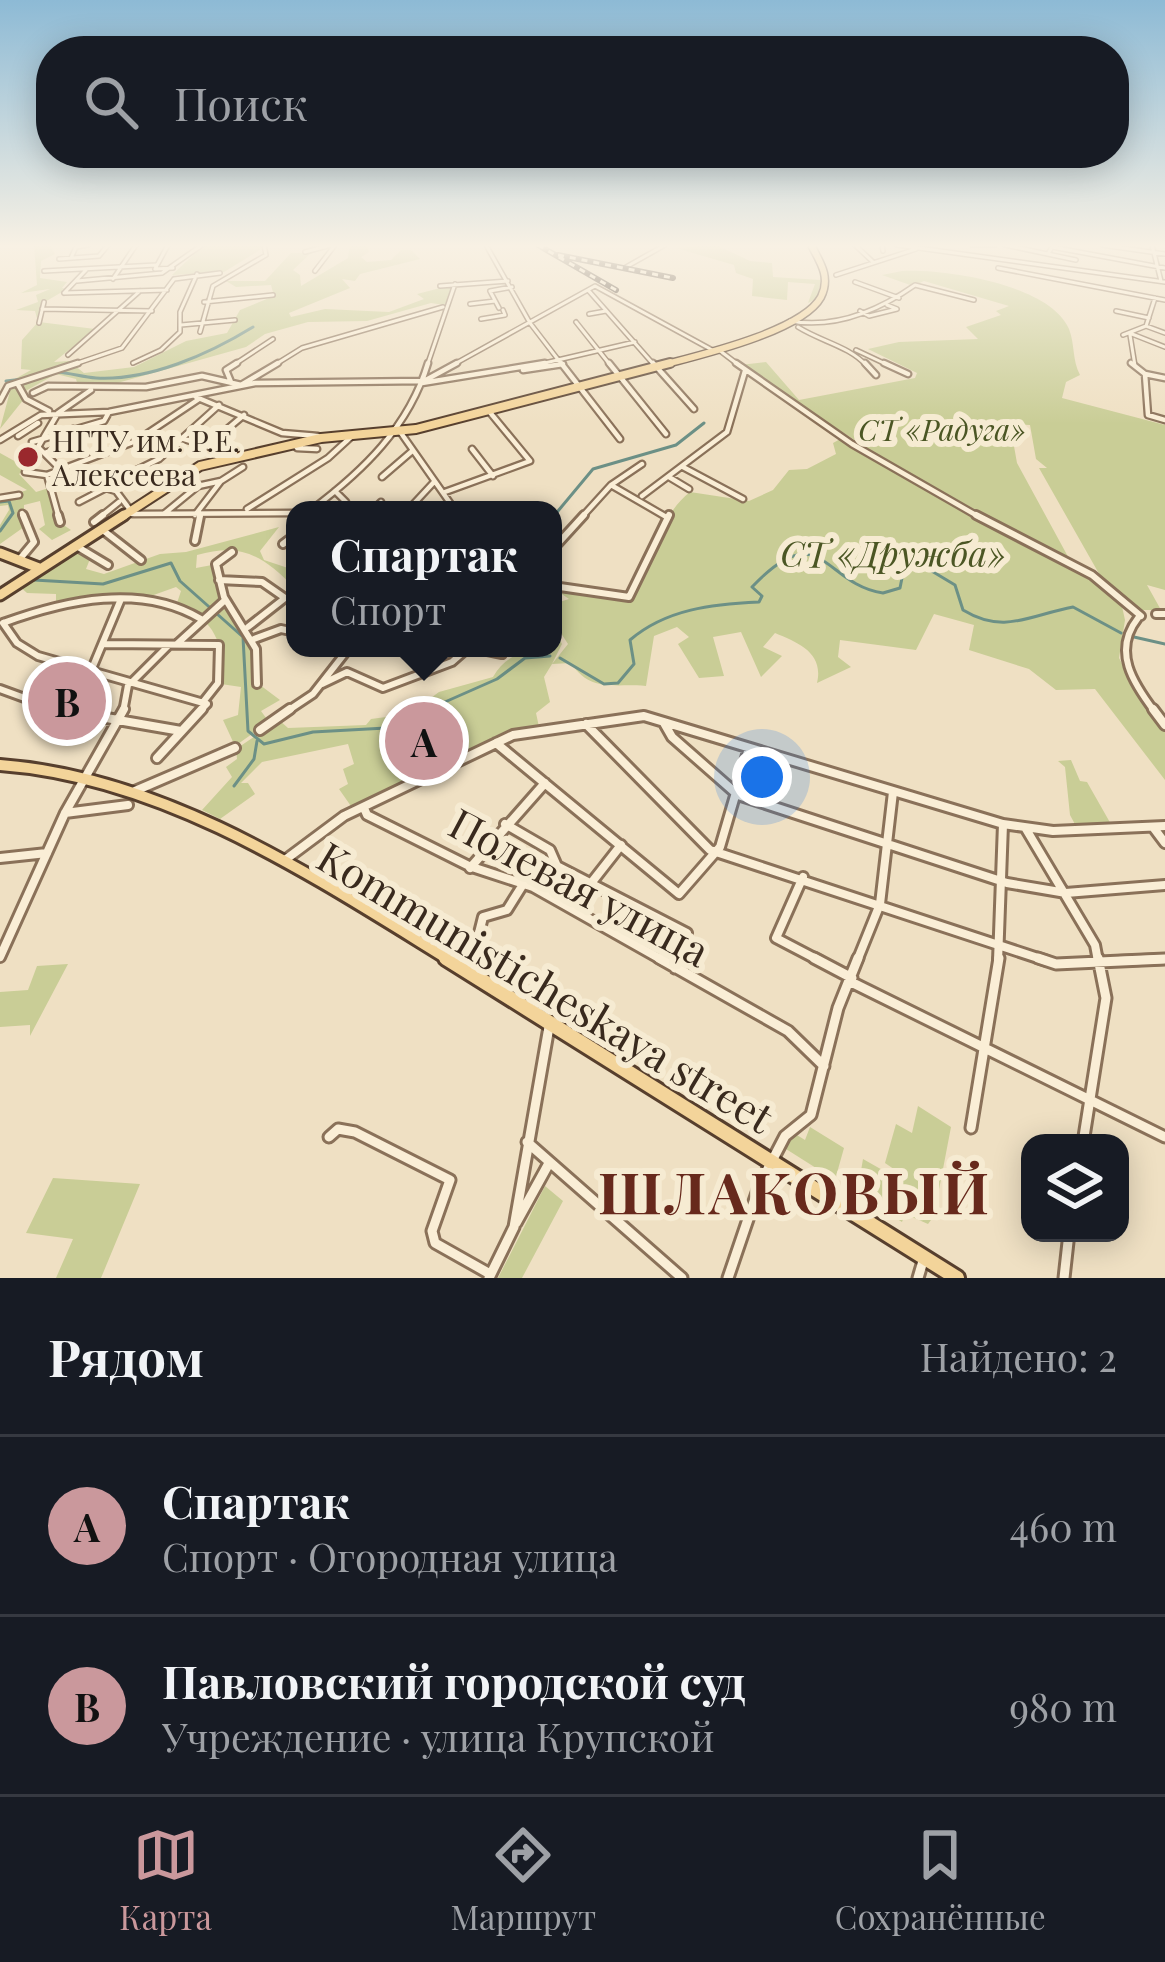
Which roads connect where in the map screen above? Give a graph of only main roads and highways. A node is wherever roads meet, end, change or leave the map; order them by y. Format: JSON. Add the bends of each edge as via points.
{"nodes":[{"id":1,"x":814,"y":305,"type":"edge"},
{"id":2,"x":0,"y":553,"type":"edge"},
{"id":3,"x":36,"y":570,"type":"junction"},
{"id":4,"x":5,"y":591,"type":"edge"},
{"id":5,"x":0,"y":765,"type":"edge"},
{"id":6,"x":958,"y":1278,"type":"edge"}],
"edges":[{"from":1,"to":3,"type":"main road","via":[[716,350],[402,432],[327,437],[200,466]]},
{"from":2,"to":3,"type":"main road"},
{"from":3,"to":4,"type":"main road"},
{"from":5,"to":6,"type":"main road","name":"Kommunisticheskaya street","via":[[40,764],[135,791],[281,864]]}]}
